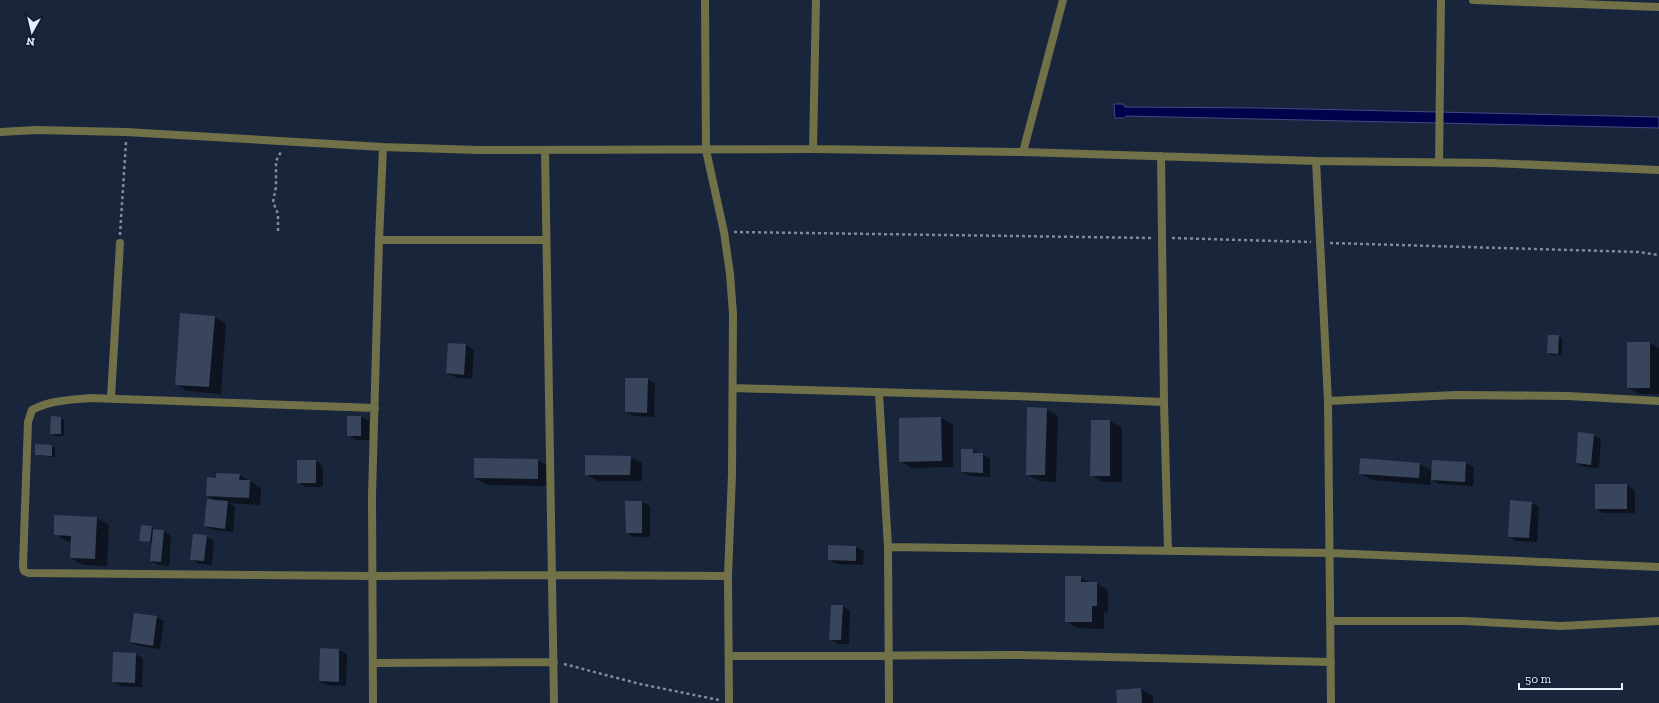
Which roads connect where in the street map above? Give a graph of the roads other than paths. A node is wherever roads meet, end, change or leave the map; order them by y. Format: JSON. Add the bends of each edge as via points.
{"nodes":[{"id":1,"x":705,"y":0,"type":"edge"},
{"id":2,"x":816,"y":0,"type":"edge"},
{"id":3,"x":1063,"y":0,"type":"edge"},
{"id":4,"x":1442,"y":0,"type":"edge"},
{"id":5,"x":1473,"y":0,"type":"edge"},
{"id":6,"x":1659,"y":7,"type":"edge"},
{"id":7,"x":0,"y":132,"type":"edge"},
{"id":8,"x":383,"y":147,"type":"junction"},
{"id":9,"x":813,"y":149,"type":"junction"},
{"id":10,"x":706,"y":150,"type":"junction"},
{"id":11,"x":545,"y":151,"type":"junction"},
{"id":12,"x":1023,"y":152,"type":"junction"},
{"id":13,"x":1161,"y":156,"type":"junction"},
{"id":14,"x":1316,"y":161,"type":"junction"},
{"id":15,"x":1439,"y":162,"type":"junction"},
{"id":16,"x":1659,"y":170,"type":"edge"},
{"id":17,"x":379,"y":240,"type":"junction"},
{"id":18,"x":546,"y":240,"type":"junction"},
{"id":19,"x":120,"y":243,"type":"road end"},
{"id":20,"x":733,"y":388,"type":"junction"},
{"id":21,"x":879,"y":393,"type":"junction"},
{"id":22,"x":111,"y":398,"type":"junction"},
{"id":23,"x":1328,"y":401,"type":"junction"},
{"id":24,"x":1659,"y":401,"type":"edge"},
{"id":25,"x":1164,"y":402,"type":"junction"},
{"id":26,"x":375,"y":408,"type":"junction"},
{"id":27,"x":888,"y":547,"type":"junction"},
{"id":28,"x":1168,"y":551,"type":"junction"},
{"id":29,"x":1330,"y":554,"type":"junction"},
{"id":30,"x":1659,"y":567,"type":"edge"},
{"id":31,"x":552,"y":575,"type":"junction"},
{"id":32,"x":372,"y":576,"type":"junction"},
{"id":33,"x":728,"y":576,"type":"junction"},
{"id":34,"x":1331,"y":621,"type":"junction"},
{"id":35,"x":1659,"y":621,"type":"edge"},
{"id":36,"x":729,"y":656,"type":"junction"},
{"id":37,"x":888,"y":656,"type":"junction"},
{"id":38,"x":554,"y":662,"type":"junction"},
{"id":39,"x":1332,"y":662,"type":"junction"},
{"id":40,"x":373,"y":663,"type":"junction"},
{"id":41,"x":373,"y":703,"type":"edge"},
{"id":42,"x":554,"y":703,"type":"edge"},
{"id":43,"x":729,"y":703,"type":"edge"},
{"id":44,"x":889,"y":703,"type":"edge"},
{"id":45,"x":1331,"y":703,"type":"edge"}],
"edges":[{"from":1,"to":10,"type":"street"},
{"from":2,"to":9,"type":"street"},
{"from":3,"to":12,"type":"street"},
{"from":4,"to":15,"type":"street"},
{"from":5,"to":6,"type":"street"},
{"from":7,"to":8,"type":"street","via":[[126,132]]},
{"from":8,"to":11,"type":"street"},
{"from":8,"to":17,"type":"street"},
{"from":9,"to":10,"type":"street"},
{"from":9,"to":12,"type":"street"},
{"from":10,"to":11,"type":"street"},
{"from":10,"to":20,"type":"street","via":[[724,232],[730,274]]},
{"from":11,"to":18,"type":"street"},
{"from":12,"to":13,"type":"street"},
{"from":13,"to":14,"type":"street"},
{"from":13,"to":25,"type":"street"},
{"from":14,"to":15,"type":"street"},
{"from":14,"to":23,"type":"street"},
{"from":15,"to":16,"type":"street"},
{"from":17,"to":18,"type":"street"},
{"from":17,"to":26,"type":"street"},
{"from":18,"to":31,"type":"street"},
{"from":19,"to":22,"type":"street"},
{"from":20,"to":21,"type":"street"},
{"from":20,"to":33,"type":"street"},
{"from":21,"to":25,"type":"street"},
{"from":21,"to":27,"type":"street"},
{"from":22,"to":26,"type":"street"},
{"from":22,"to":32,"type":"street","via":[[62,401],[32,410],[28,422],[26,456],[24,571]]},
{"from":23,"to":24,"type":"street","via":[[1456,395],[1568,396]]},
{"from":23,"to":29,"type":"street"},
{"from":25,"to":28,"type":"street"},
{"from":26,"to":32,"type":"street"},
{"from":27,"to":28,"type":"street"},
{"from":27,"to":37,"type":"street"},
{"from":28,"to":29,"type":"street"},
{"from":29,"to":30,"type":"street"},
{"from":29,"to":34,"type":"street"},
{"from":31,"to":32,"type":"street"},
{"from":31,"to":33,"type":"street"},
{"from":31,"to":38,"type":"street"},
{"from":32,"to":40,"type":"street"},
{"from":33,"to":36,"type":"street"},
{"from":34,"to":35,"type":"street","via":[[1464,621],[1561,626]]},
{"from":34,"to":39,"type":"street"},
{"from":36,"to":37,"type":"street"},
{"from":36,"to":43,"type":"street"},
{"from":37,"to":39,"type":"street"},
{"from":37,"to":44,"type":"street"},
{"from":38,"to":40,"type":"street"},
{"from":38,"to":42,"type":"street"},
{"from":39,"to":45,"type":"street"},
{"from":40,"to":41,"type":"street"}]}
